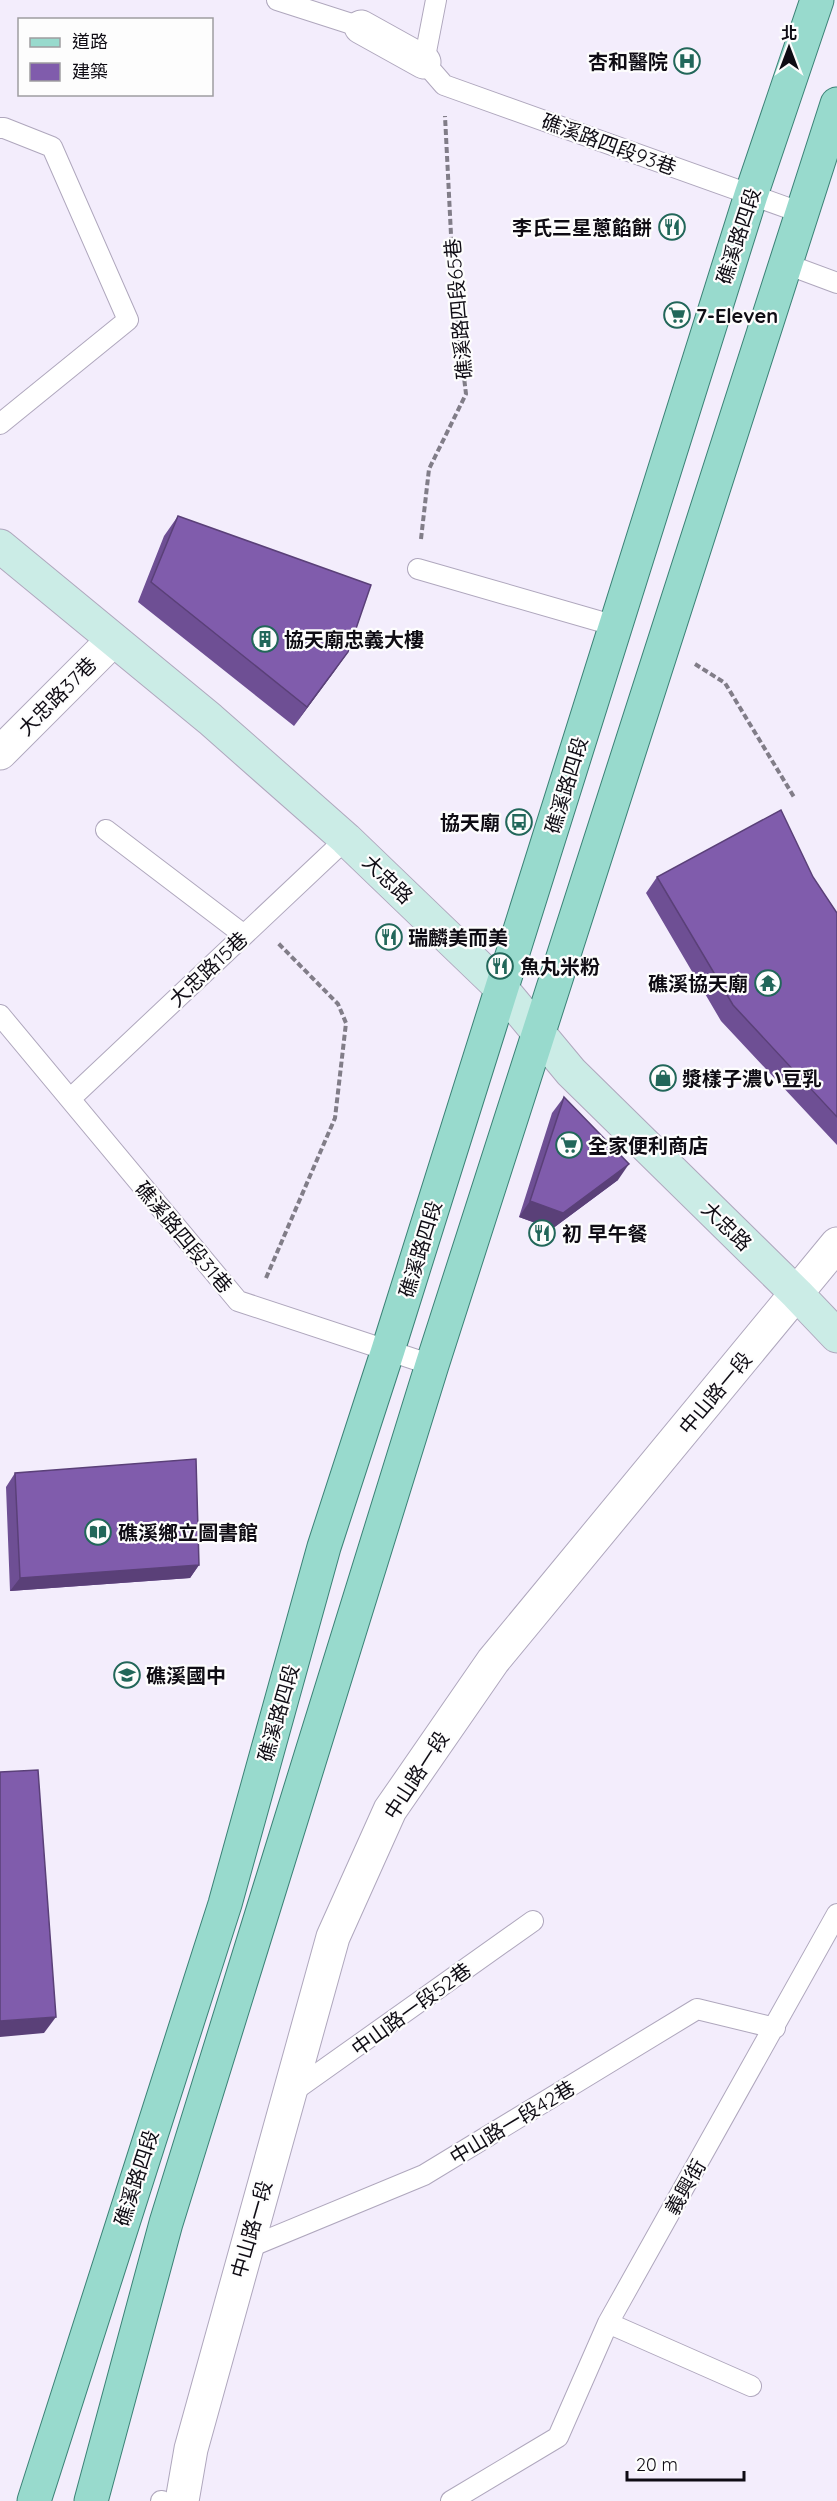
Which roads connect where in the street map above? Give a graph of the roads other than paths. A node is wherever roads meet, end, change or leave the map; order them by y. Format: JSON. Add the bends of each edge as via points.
{"nodes":[{"id":1,"x":277,"y":0,"type":"edge"},
{"id":2,"x":436,"y":0,"type":"edge"},
{"id":3,"x":817,"y":0,"type":"edge"},
{"id":4,"x":361,"y":27,"type":"joint"},
{"id":5,"x":434,"y":74,"type":"junction"},
{"id":6,"x":837,"y":104,"type":"edge"},
{"id":7,"x":0,"y":128,"type":"edge"},
{"id":8,"x":751,"y":195,"type":"junction"},
{"id":9,"x":802,"y":213,"type":"junction"},
{"id":10,"x":786,"y":264,"type":"junction"},
{"id":11,"x":837,"y":283,"type":"edge"},
{"id":12,"x":0,"y":424,"type":"edge"},
{"id":13,"x":0,"y":546,"type":"edge"},
{"id":14,"x":418,"y":570,"type":"road end"},
{"id":15,"x":616,"y":626,"type":"junction"},
{"id":16,"x":113,"y":640,"type":"junction"},
{"id":17,"x":0,"y":753,"type":"edge"},
{"id":18,"x":106,"y":830,"type":"dead end"},
{"id":19,"x":346,"y":839,"type":"junction"},
{"id":20,"x":251,"y":929,"type":"junction"},
{"id":21,"x":502,"y":989,"type":"junction"},
{"id":22,"x":0,"y":1015,"type":"edge"},
{"id":23,"x":540,"y":1033,"type":"junction"},
{"id":24,"x":70,"y":1099,"type":"junction"},
{"id":25,"x":837,"y":1245,"type":"edge"},
{"id":26,"x":797,"y":1294,"type":"junction"},
{"id":27,"x":837,"y":1336,"type":"edge"},
{"id":28,"x":388,"y":1350,"type":"junction"},
{"id":29,"x":432,"y":1365,"type":"junction"},
{"id":30,"x":837,"y":1914,"type":"edge"},
{"id":31,"x":533,"y":1921,"type":"dead end"},
{"id":32,"x":775,"y":2028,"type":"junction"},
{"id":33,"x":288,"y":2095,"type":"junction"},
{"id":34,"x":245,"y":2249,"type":"junction"},
{"id":35,"x":608,"y":2323,"type":"junction"},
{"id":36,"x":751,"y":2386,"type":"dead end"},
{"id":37,"x":191,"y":2449,"type":"junction"},
{"id":38,"x":34,"y":2501,"type":"edge"},
{"id":39,"x":91,"y":2501,"type":"edge"},
{"id":40,"x":161,"y":2501,"type":"edge"},
{"id":41,"x":182,"y":2501,"type":"edge"},
{"id":42,"x":451,"y":2501,"type":"edge"}],
"edges":[{"from":1,"to":4,"type":"lane"},
{"from":2,"to":5,"type":"lane"},
{"from":3,"to":8,"type":"main road","name":"礁溪路四段"},
{"from":4,"to":5,"type":"street"},
{"from":5,"to":8,"type":"lane","name":"礁溪路四段93巷"},
{"from":6,"to":9,"type":"main road","name":"礁溪路四段"},
{"from":7,"to":12,"type":"lane","via":[[52,147],[128,320]]},
{"from":8,"to":9,"type":"lane","name":"礁溪路四段93巷"},
{"from":8,"to":15,"type":"main road","name":"礁溪路四段"},
{"from":9,"to":10,"type":"main road","name":"礁溪路四段"},
{"from":10,"to":11,"type":"lane"},
{"from":10,"to":23,"type":"main road","name":"礁溪路四段"},
{"from":13,"to":16,"type":"street","name":"大忠路"},
{"from":14,"to":15,"type":"lane"},
{"from":15,"to":21,"type":"main road","name":"礁溪路四段"},
{"from":16,"to":17,"type":"street","name":"大忠路37巷"},
{"from":16,"to":19,"type":"street","name":"大忠路"},
{"from":18,"to":20,"type":"lane"},
{"from":19,"to":20,"type":"lane","name":"大忠路15巷"},
{"from":19,"to":21,"type":"street","name":"大忠路"},
{"from":20,"to":24,"type":"lane","name":"大忠路15巷"},
{"from":21,"to":23,"type":"street","name":"大忠路"},
{"from":21,"to":28,"type":"main road","name":"礁溪路四段"},
{"from":22,"to":24,"type":"lane","name":"礁溪路四段31巷"},
{"from":23,"to":26,"type":"street","name":"大忠路","via":[[571,1072]]},
{"from":23,"to":29,"type":"main road","name":"礁溪路四段"},
{"from":24,"to":28,"type":"lane","name":"礁溪路四段31巷","via":[[238,1301]]},
{"from":25,"to":26,"type":"street","name":"中山路一段"},
{"from":26,"to":27,"type":"street","name":"大忠路"},
{"from":26,"to":33,"type":"street","name":"中山路一段","via":[[493,1661],[390,1810],[333,1937]]},
{"from":28,"to":29,"type":"lane","name":"礁溪路四段31巷"},
{"from":28,"to":38,"type":"main road","name":"礁溪路四段","via":[[324,1547],[225,1904]]},
{"from":29,"to":39,"type":"main road","name":"礁溪路四段","via":[[166,2223]]},
{"from":30,"to":32,"type":"lane","name":"義興街"},
{"from":31,"to":33,"type":"lane","name":"中山路一段52巷"},
{"from":32,"to":34,"type":"lane","name":"中山路一段42巷","via":[[697,2009],[424,2175]]},
{"from":32,"to":35,"type":"lane","name":"義興街"},
{"from":33,"to":34,"type":"street","name":"中山路一段"},
{"from":34,"to":37,"type":"street","name":"中山路一段"},
{"from":35,"to":36,"type":"lane"},
{"from":35,"to":42,"type":"lane","name":"義興街","via":[[558,2437]]},
{"from":37,"to":40,"type":"street","name":"中山路一段"},
{"from":37,"to":41,"type":"street","name":"中山路一段"}]}
